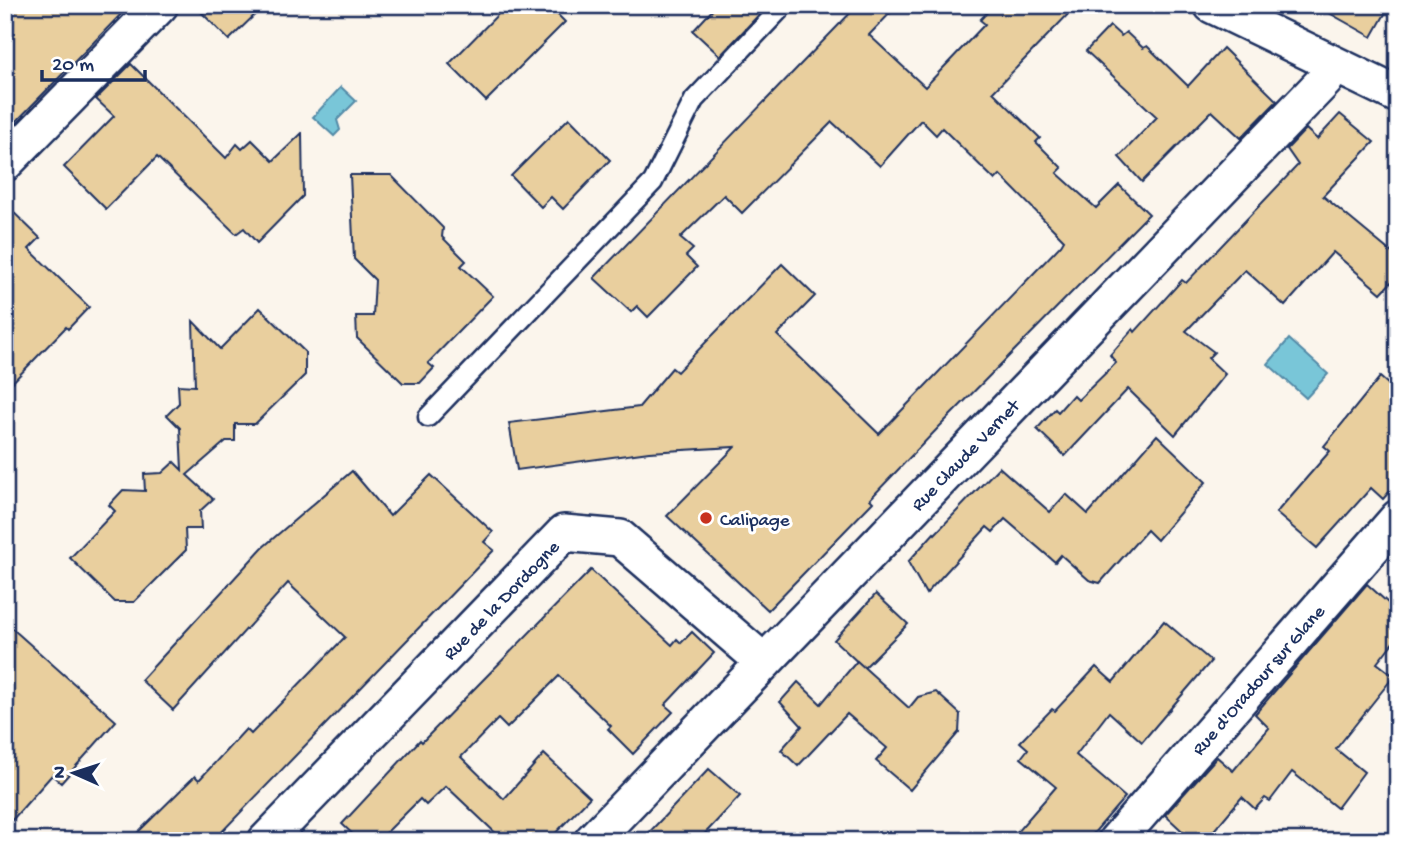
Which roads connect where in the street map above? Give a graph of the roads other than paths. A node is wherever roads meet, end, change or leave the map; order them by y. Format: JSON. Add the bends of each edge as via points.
{"nodes":[{"id":1,"x":160,"y":5,"type":"edge"},
{"id":2,"x":784,"y":5,"type":"edge"},
{"id":3,"x":1212,"y":5,"type":"edge"},
{"id":4,"x":1334,"y":66,"type":"junction"},
{"id":5,"x":1398,"y":95,"type":"edge"},
{"id":6,"x":5,"y":163,"type":"edge"},
{"id":7,"x":428,"y":417,"type":"dead end"},
{"id":8,"x":1398,"y":518,"type":"edge"},
{"id":9,"x":764,"y":662,"type":"junction"},
{"id":10,"x":266,"y":841,"type":"edge"},
{"id":11,"x":592,"y":841,"type":"edge"},
{"id":12,"x":1116,"y":841,"type":"edge"}],
"edges":[{"from":1,"to":6,"type":"street"},
{"from":2,"to":7,"type":"lane","via":[[694,100],[653,182]]},
{"from":3,"to":4,"type":"street"},
{"from":4,"to":5,"type":"street"},
{"from":4,"to":9,"type":"street","name":"Rue Claude Vernet"},
{"from":8,"to":12,"type":"street","name":"Rue d'Oradour sur Glane"},
{"from":9,"to":10,"type":"street","name":"Rue de la Dordogne","via":[[620,538],[564,533]]},
{"from":9,"to":11,"type":"street","name":"Rue Claude Vernet"}]}
